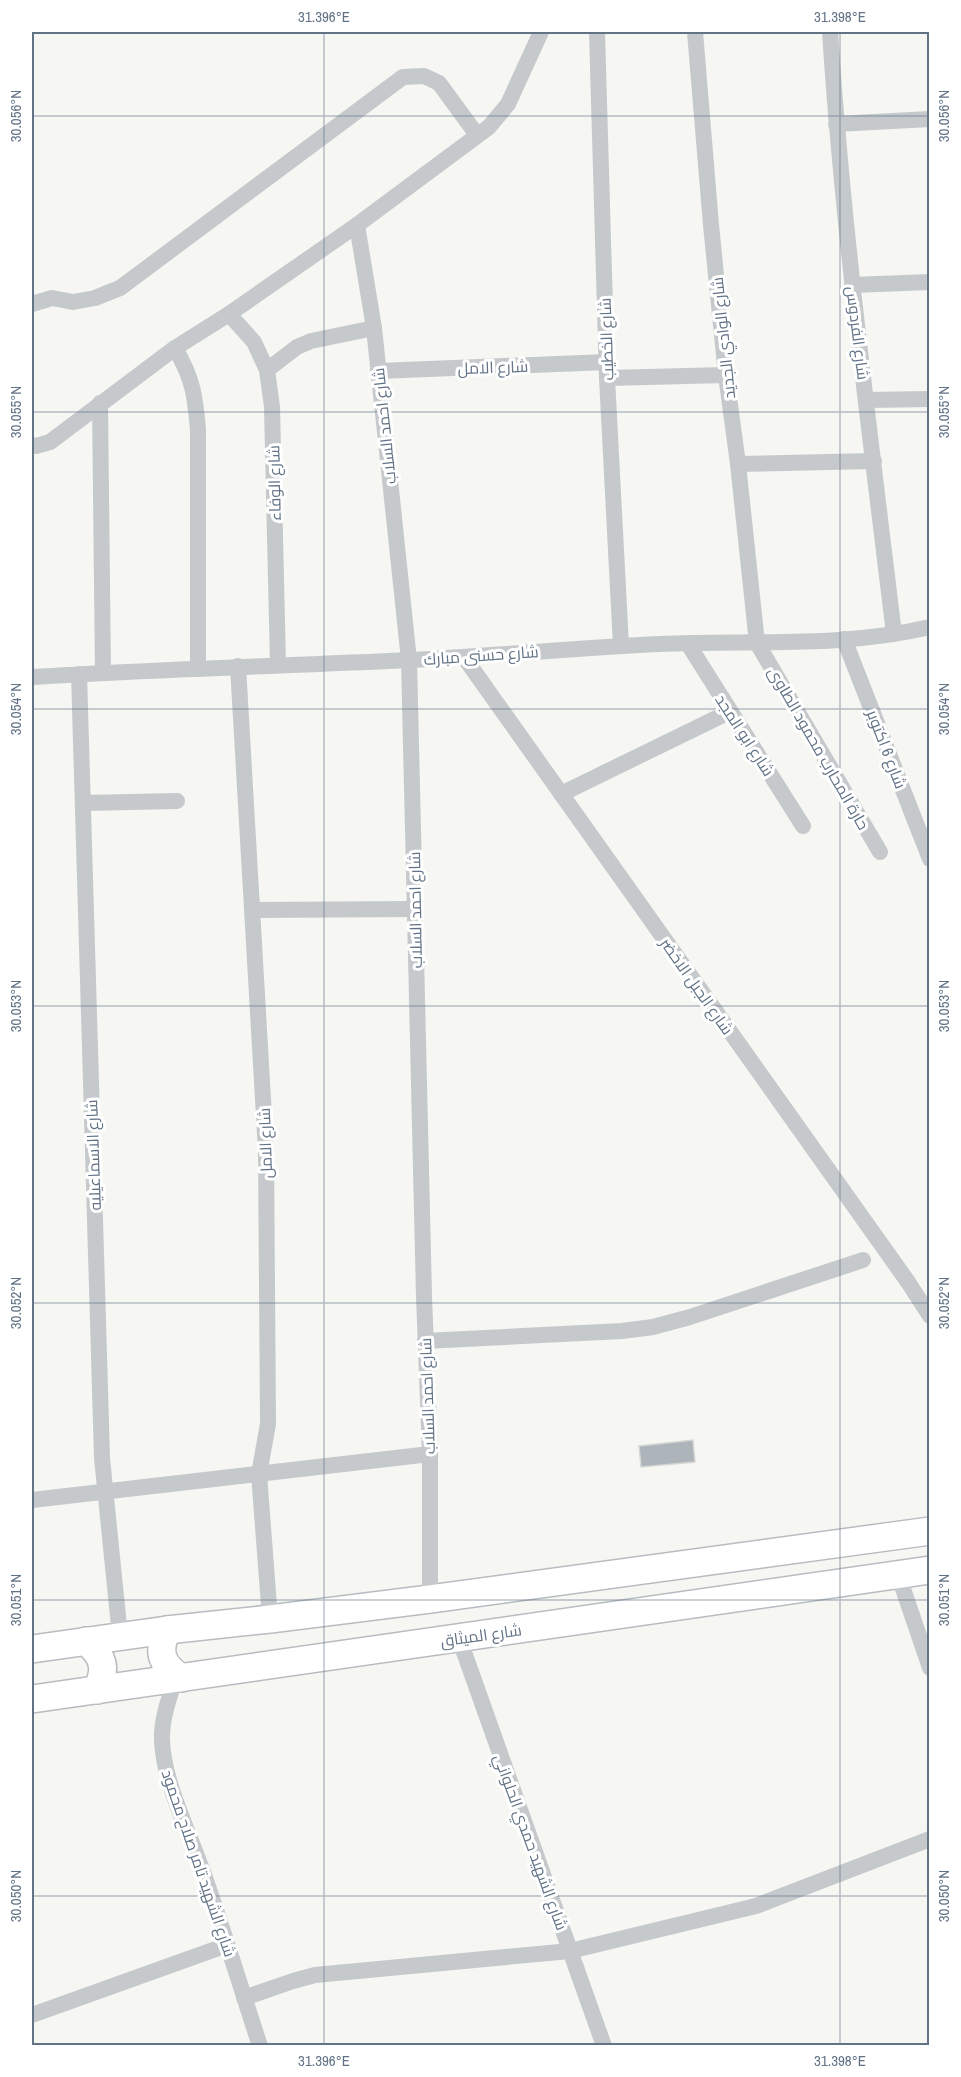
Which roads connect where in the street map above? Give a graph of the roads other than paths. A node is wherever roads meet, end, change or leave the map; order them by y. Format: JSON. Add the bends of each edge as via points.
{"nodes":[{"id":1,"x":541,"y":32,"type":"edge"},
{"id":2,"x":597,"y":32,"type":"edge"},
{"id":3,"x":696,"y":32,"type":"edge"},
{"id":4,"x":830,"y":32,"type":"edge"},
{"id":5,"x":930,"y":119,"type":"edge"},
{"id":6,"x":836,"y":124,"type":"junction"},
{"id":7,"x":477,"y":135,"type":"junction"},
{"id":8,"x":357,"y":225,"type":"junction"},
{"id":9,"x":930,"y":282,"type":"edge"},
{"id":10,"x":852,"y":285,"type":"junction"},
{"id":11,"x":32,"y":304,"type":"edge"},
{"id":12,"x":229,"y":314,"type":"junction"},
{"id":13,"x":374,"y":328,"type":"junction"},
{"id":14,"x":175,"y":348,"type":"junction"},
{"id":15,"x":267,"y":370,"type":"junction"},
{"id":16,"x":607,"y":370,"type":"junction"},
{"id":17,"x":378,"y":371,"type":"junction"},
{"id":18,"x":726,"y":375,"type":"junction"},
{"id":19,"x":930,"y":399,"type":"edge"},
{"id":20,"x":867,"y":400,"type":"junction"},
{"id":21,"x":100,"y":403,"type":"junction"},
{"id":22,"x":32,"y":446,"type":"edge"},
{"id":23,"x":874,"y":461,"type":"junction"},
{"id":24,"x":738,"y":464,"type":"junction"},
{"id":25,"x":930,"y":627,"type":"edge"},
{"id":26,"x":894,"y":634,"type":"junction"},
{"id":27,"x":844,"y":639,"type":"junction"},
{"id":28,"x":757,"y":643,"type":"junction"},
{"id":29,"x":688,"y":644,"type":"junction"},
{"id":30,"x":621,"y":646,"type":"junction"},
{"id":31,"x":464,"y":657,"type":"junction"},
{"id":32,"x":410,"y":660,"type":"junction"},
{"id":33,"x":278,"y":665,"type":"junction"},
{"id":34,"x":238,"y":666,"type":"junction"},
{"id":35,"x":198,"y":668,"type":"junction"},
{"id":36,"x":103,"y":673,"type":"junction"},
{"id":37,"x":79,"y":674,"type":"junction"},
{"id":38,"x":32,"y":677,"type":"edge"},
{"id":39,"x":729,"y":712,"type":"junction"},
{"id":40,"x":561,"y":794,"type":"junction"},
{"id":41,"x":177,"y":801,"type":"dead end"},
{"id":42,"x":83,"y":803,"type":"junction"},
{"id":43,"x":803,"y":826,"type":"dead end"},
{"id":44,"x":923,"y":826,"type":"edge"},
{"id":45,"x":880,"y":852,"type":"dead end"},
{"id":46,"x":930,"y":859,"type":"edge"},
{"id":47,"x":414,"y":909,"type":"junction"},
{"id":48,"x":252,"y":910,"type":"junction"},
{"id":49,"x":862,"y":1260,"type":"dead end"},
{"id":50,"x":930,"y":1316,"type":"edge"},
{"id":51,"x":425,"y":1341,"type":"junction"},
{"id":52,"x":430,"y":1454,"type":"junction"},
{"id":53,"x":259,"y":1474,"type":"junction"},
{"id":54,"x":104,"y":1491,"type":"junction"},
{"id":55,"x":32,"y":1500,"type":"edge"},
{"id":56,"x":930,"y":1531,"type":"edge"},
{"id":57,"x":930,"y":1570,"type":"edge"},
{"id":58,"x":898,"y":1574,"type":"junction"},
{"id":59,"x":430,"y":1599,"type":"junction"},
{"id":60,"x":270,"y":1619,"type":"junction"},
{"id":61,"x":167,"y":1630,"type":"junction"},
{"id":62,"x":120,"y":1636,"type":"junction"},
{"id":63,"x":459,"y":1638,"type":"junction"},
{"id":64,"x":86,"y":1641,"type":"junction"},
{"id":65,"x":32,"y":1649,"type":"edge"},
{"id":66,"x":930,"y":1668,"type":"edge"},
{"id":67,"x":178,"y":1679,"type":"junction"},
{"id":68,"x":97,"y":1690,"type":"junction"},
{"id":69,"x":32,"y":1699,"type":"edge"},
{"id":70,"x":930,"y":1839,"type":"edge"},
{"id":71,"x":227,"y":1945,"type":"junction"},
{"id":72,"x":570,"y":1951,"type":"junction"},
{"id":73,"x":244,"y":1998,"type":"junction"},
{"id":74,"x":32,"y":2015,"type":"edge"},
{"id":75,"x":260,"y":2046,"type":"edge"},
{"id":76,"x":604,"y":2046,"type":"edge"}],
"edges":[{"from":1,"to":7,"type":"street","via":[[508,104]]},
{"from":2,"to":16,"type":"street","name":"شارع الخطيب"},
{"from":3,"to":18,"type":"street","name":"شارع الوادي الجديد"},
{"from":4,"to":6,"type":"street","name":"شارع الفردوس"},
{"from":5,"to":6,"type":"street"},
{"from":6,"to":10,"type":"street","name":"شارع الفردوس"},
{"from":7,"to":8,"type":"street"},
{"from":7,"to":11,"type":"street","via":[[439,83],[424,76],[403,77],[120,288],[95,298],[73,302],[52,298]]},
{"from":8,"to":12,"type":"street"},
{"from":8,"to":13,"type":"street","name":"شارع احمد السلاب"},
{"from":9,"to":10,"type":"street"},
{"from":10,"to":20,"type":"street","name":"شارع الفردوس"},
{"from":12,"to":14,"type":"street"},
{"from":12,"to":15,"type":"street","name":"شارع الوفاء","via":[[254,342]]},
{"from":13,"to":15,"type":"street","via":[[311,341]]},
{"from":13,"to":17,"type":"street","name":"شارع احمد السلاب"},
{"from":14,"to":21,"type":"street"},
{"from":14,"to":35,"type":"street","via":[[188,372],[198,430]]},
{"from":15,"to":33,"type":"street","name":"شارع الوفاء","via":[[272,407]]},
{"from":16,"to":17,"type":"street","name":"شارع الامل"},
{"from":16,"to":18,"type":"street","name":"شارع الامل"},
{"from":16,"to":30,"type":"street","name":"شارع الخطيب"},
{"from":17,"to":32,"type":"street","name":"شارع احمد السلاب"},
{"from":18,"to":24,"type":"street","name":"شارع الوادي الجديد"},
{"from":19,"to":20,"type":"street"},
{"from":20,"to":23,"type":"street","name":"شارع الفردوس"},
{"from":21,"to":22,"type":"street","via":[[50,442]]},
{"from":21,"to":36,"type":"street"},
{"from":23,"to":24,"type":"street"},
{"from":23,"to":26,"type":"street","name":"شارع الفردوس"},
{"from":24,"to":28,"type":"street","name":"شارع الوادي الجديد"},
{"from":25,"to":26,"type":"street","name":"شارع حسنى مبارك"},
{"from":26,"to":27,"type":"street","name":"شارع حسنى مبارك"},
{"from":27,"to":28,"type":"street","name":"شارع حسنى مبارك"},
{"from":27,"to":44,"type":"street","name":"شارع 6 اكتوبر"},
{"from":28,"to":29,"type":"street","name":"شارع حسنى مبارك"},
{"from":28,"to":45,"type":"street","name":"حارة المحارب محمود الطاوى"},
{"from":29,"to":30,"type":"street","name":"شارع حسنى مبارك"},
{"from":29,"to":39,"type":"street","name":"شارع ابو المجد"},
{"from":30,"to":31,"type":"street","name":"شارع حسنى مبارك"},
{"from":31,"to":32,"type":"street","name":"شارع حسنى مبارك"},
{"from":31,"to":40,"type":"street","name":"شارع الجبل الاخضر"},
{"from":32,"to":33,"type":"street","name":"شارع حسنى مبارك"},
{"from":32,"to":47,"type":"street","name":"شارع احمد السلاب"},
{"from":33,"to":34,"type":"street","name":"شارع حسنى مبارك"},
{"from":34,"to":35,"type":"street","name":"شارع حسنى مبارك"},
{"from":34,"to":48,"type":"street","name":"شارع الامل"},
{"from":35,"to":36,"type":"street","name":"شارع حسنى مبارك"},
{"from":36,"to":37,"type":"street","name":"شارع حسنى مبارك"},
{"from":37,"to":38,"type":"street","name":"شارع حسنى مبارك"},
{"from":37,"to":42,"type":"street","name":"شارع الاسماعيليه"},
{"from":39,"to":40,"type":"street"},
{"from":39,"to":43,"type":"street","name":"شارع ابو المجد"},
{"from":40,"to":50,"type":"street","name":"شارع الجبل الاخضر"},
{"from":41,"to":42,"type":"street"},
{"from":42,"to":54,"type":"street","name":"شارع الاسماعيليه"},
{"from":44,"to":46,"type":"street","name":"شارع 6 اكتوبر"},
{"from":47,"to":48,"type":"street"},
{"from":47,"to":51,"type":"street","name":"شارع احمد السلاب"},
{"from":48,"to":53,"type":"street","name":"شارع الامل","via":[[267,1163],[268,1424]]},
{"from":49,"to":51,"type":"street","via":[[653,1326]]},
{"from":51,"to":52,"type":"street","name":"شارع احمد السلاب"},
{"from":52,"to":53,"type":"street"},
{"from":52,"to":59,"type":"street","name":"شارع احمد السلاب"},
{"from":53,"to":54,"type":"street"},
{"from":53,"to":60,"type":"street","name":"شارع الامل"},
{"from":54,"to":55,"type":"street"},
{"from":54,"to":62,"type":"street","name":"شارع الاسماعيليه"},
{"from":56,"to":59,"type":"main road"},
{"from":57,"to":58,"type":"main road","name":"شارع الميثاق"},
{"from":58,"to":63,"type":"main road","name":"شارع الميثاق"},
{"from":58,"to":66,"type":"street"},
{"from":59,"to":60,"type":"main road"},
{"from":60,"to":61,"type":"main road"},
{"from":61,"to":62,"type":"main road"},
{"from":61,"to":67,"type":"main road","via":[[161,1643],[162,1657]]},
{"from":62,"to":64,"type":"main road"},
{"from":63,"to":67,"type":"main road","name":"شارع الميثاق"},
{"from":63,"to":72,"type":"street","name":"شارع الشهيد حمدي الحلواني"},
{"from":64,"to":65,"type":"main road"},
{"from":64,"to":68,"type":"main road","via":[[97,1650],[102,1663],[103,1677]]},
{"from":67,"to":68,"type":"main road","name":"شارع الميثاق"},
{"from":67,"to":71,"type":"street","name":"شارع الشهيد تامر صلاح محمود","via":[[163,1721],[163,1756]]},
{"from":68,"to":69,"type":"main road","name":"شارع الميثاق"},
{"from":70,"to":72,"type":"street","via":[[756,1906]]},
{"from":71,"to":73,"type":"street","name":"شارع الشهيد تامر صلاح محمود"},
{"from":71,"to":74,"type":"street"},
{"from":72,"to":73,"type":"street","via":[[315,1975]]},
{"from":72,"to":76,"type":"street","name":"شارع الشهيد حمدي الحلواني"},
{"from":73,"to":75,"type":"street","name":"شارع الشهيد تامر صلاح محمود"}]}
